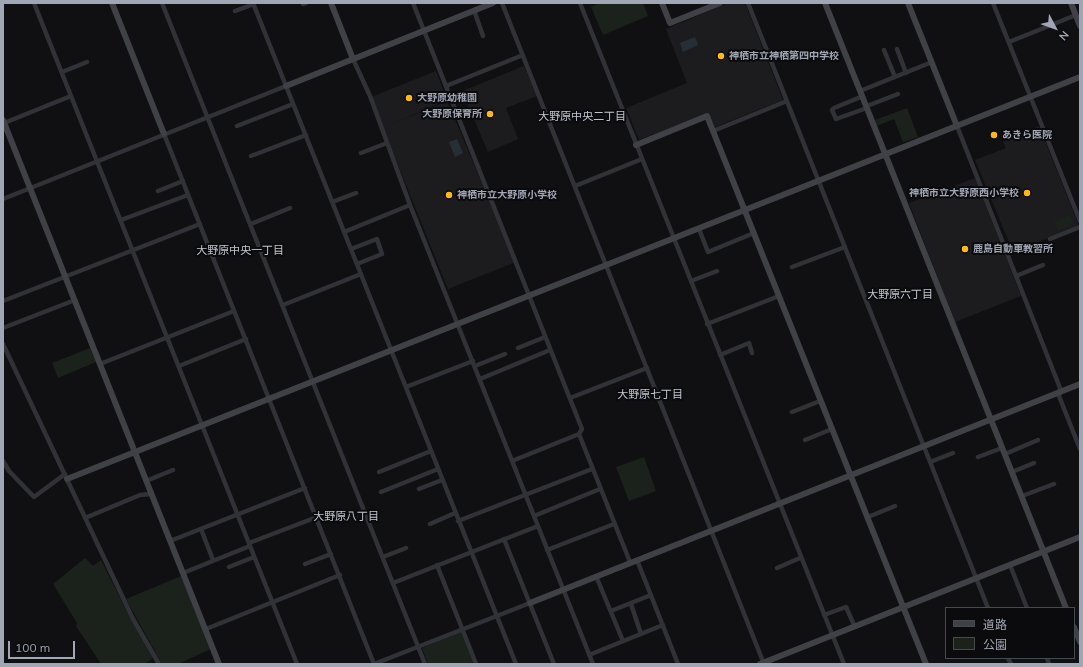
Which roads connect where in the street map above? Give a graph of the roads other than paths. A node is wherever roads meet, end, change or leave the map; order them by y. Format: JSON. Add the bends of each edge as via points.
{"nodes":[{"id":1,"x":34,"y":3,"type":"edge"},
{"id":2,"x":112,"y":3,"type":"edge"},
{"id":3,"x":162,"y":3,"type":"edge"},
{"id":4,"x":331,"y":3,"type":"edge"},
{"id":5,"x":413,"y":3,"type":"edge"},
{"id":6,"x":493,"y":3,"type":"edge"},
{"id":7,"x":502,"y":3,"type":"edge"},
{"id":8,"x":580,"y":3,"type":"edge"},
{"id":9,"x":662,"y":3,"type":"edge"},
{"id":10,"x":720,"y":3,"type":"edge"},
{"id":11,"x":748,"y":3,"type":"edge"},
{"id":12,"x":825,"y":3,"type":"edge"},
{"id":13,"x":908,"y":3,"type":"edge"},
{"id":14,"x":993,"y":3,"type":"edge"},
{"id":15,"x":1071,"y":3,"type":"edge"},
{"id":16,"x":253,"y":4,"type":"edge"},
{"id":17,"x":474,"y":10,"type":"junction"},
{"id":18,"x":235,"y":11,"type":"dead end"},
{"id":19,"x":1076,"y":15,"type":"junction"},
{"id":20,"x":1080,"y":26,"type":"edge"},
{"id":21,"x":424,"y":30,"type":"junction"},
{"id":22,"x":484,"y":36,"type":"dead end"},
{"id":23,"x":1009,"y":42,"type":"junction"},
{"id":24,"x":897,"y":49,"type":"dead end"},
{"id":25,"x":884,"y":50,"type":"dead end"},
{"id":26,"x":523,"y":55,"type":"junction"},
{"id":27,"x":352,"y":59,"type":"junction"},
{"id":28,"x":87,"y":62,"type":"dead end"},
{"id":29,"x":932,"y":62,"type":"junction"},
{"id":30,"x":62,"y":72,"type":"junction"},
{"id":31,"x":906,"y":73,"type":"junction"},
{"id":32,"x":895,"y":77,"type":"junction"},
{"id":33,"x":1080,"y":77,"type":"edge"},
{"id":34,"x":286,"y":86,"type":"junction"},
{"id":35,"x":446,"y":86,"type":"junction"},
{"id":36,"x":862,"y":94,"type":"junction"},
{"id":37,"x":898,"y":94,"type":"dead end"},
{"id":38,"x":71,"y":96,"type":"junction"},
{"id":39,"x":1031,"y":97,"type":"junction"},
{"id":40,"x":787,"y":101,"type":"junction"},
{"id":41,"x":293,"y":104,"type":"junction"},
{"id":42,"x":867,"y":107,"type":"junction"},
{"id":43,"x":208,"y":116,"type":"junction"},
{"id":44,"x":4,"y":122,"type":"edge"},
{"id":45,"x":237,"y":126,"type":"dead end"},
{"id":46,"x":957,"y":126,"type":"junction"},
{"id":47,"x":713,"y":131,"type":"junction"},
{"id":48,"x":164,"y":134,"type":"junction"},
{"id":49,"x":306,"y":135,"type":"junction"},
{"id":50,"x":387,"y":143,"type":"junction"},
{"id":51,"x":636,"y":145,"type":"junction"},
{"id":52,"x":361,"y":153,"type":"dead end"},
{"id":53,"x":886,"y":154,"type":"junction"},
{"id":54,"x":251,"y":156,"type":"dead end"},
{"id":55,"x":642,"y":159,"type":"junction"},
{"id":56,"x":97,"y":161,"type":"junction"},
{"id":57,"x":183,"y":181,"type":"junction"},
{"id":58,"x":818,"y":181,"type":"junction"},
{"id":59,"x":575,"y":186,"type":"junction"},
{"id":60,"x":30,"y":188,"type":"junction"},
{"id":61,"x":158,"y":191,"type":"dead end"},
{"id":62,"x":356,"y":193,"type":"dead end"},
{"id":63,"x":188,"y":195,"type":"junction"},
{"id":64,"x":3,"y":198,"type":"edge"},
{"id":65,"x":332,"y":202,"type":"junction"},
{"id":66,"x":410,"y":205,"type":"junction"},
{"id":67,"x":290,"y":208,"type":"dead end"},
{"id":68,"x":744,"y":211,"type":"junction"},
{"id":69,"x":121,"y":220,"type":"junction"},
{"id":70,"x":1080,"y":221,"type":"edge"},
{"id":71,"x":200,"y":224,"type":"junction"},
{"id":72,"x":251,"y":224,"type":"junction"},
{"id":73,"x":1080,"y":227,"type":"edge"},
{"id":74,"x":699,"y":229,"type":"junction"},
{"id":75,"x":344,"y":232,"type":"junction"},
{"id":76,"x":754,"y":233,"type":"junction"},
{"id":77,"x":673,"y":238,"type":"junction"},
{"id":78,"x":1050,"y":238,"type":"dead end"},
{"id":79,"x":845,"y":247,"type":"junction"},
{"id":80,"x":351,"y":249,"type":"junction"},
{"id":81,"x":133,"y":250,"type":"junction"},
{"id":82,"x":357,"y":264,"type":"junction"},
{"id":83,"x":606,"y":265,"type":"junction"},
{"id":84,"x":1043,"y":265,"type":"dead end"},
{"id":85,"x":792,"y":268,"type":"dead end"},
{"id":86,"x":717,"y":271,"type":"dead end"},
{"id":87,"x":361,"y":274,"type":"junction"},
{"id":88,"x":66,"y":276,"type":"junction"},
{"id":89,"x":1016,"y":276,"type":"junction"},
{"id":90,"x":691,"y":282,"type":"junction"},
{"id":91,"x":529,"y":296,"type":"junction"},
{"id":92,"x":779,"y":296,"type":"junction"},
{"id":93,"x":75,"y":300,"type":"junction"},
{"id":94,"x":3,"y":301,"type":"edge"},
{"id":95,"x":282,"y":305,"type":"junction"},
{"id":96,"x":234,"y":311,"type":"junction"},
{"id":97,"x":458,"y":324,"type":"junction"},
{"id":98,"x":708,"y":324,"type":"junction"},
{"id":99,"x":3,"y":328,"type":"edge"},
{"id":100,"x":168,"y":337,"type":"junction"},
{"id":101,"x":545,"y":337,"type":"junction"},
{"id":102,"x":246,"y":339,"type":"junction"},
{"id":103,"x":3,"y":344,"type":"edge"},
{"id":104,"x":518,"y":348,"type":"dead end"},
{"id":105,"x":550,"y":350,"type":"junction"},
{"id":106,"x":391,"y":351,"type":"junction"},
{"id":107,"x":752,"y":353,"type":"dead end"},
{"id":108,"x":505,"y":354,"type":"dead end"},
{"id":109,"x":720,"y":355,"type":"junction"},
{"id":110,"x":473,"y":361,"type":"junction"},
{"id":111,"x":100,"y":364,"type":"junction"},
{"id":112,"x":179,"y":366,"type":"junction"},
{"id":113,"x":475,"y":366,"type":"junction"},
{"id":114,"x":647,"y":368,"type":"junction"},
{"id":115,"x":480,"y":379,"type":"junction"},
{"id":116,"x":313,"y":382,"type":"junction"},
{"id":117,"x":1080,"y":384,"type":"edge"},
{"id":118,"x":406,"y":387,"type":"junction"},
{"id":119,"x":1059,"y":392,"type":"junction"},
{"id":120,"x":570,"y":398,"type":"junction"},
{"id":121,"x":269,"y":399,"type":"junction"},
{"id":122,"x":820,"y":401,"type":"junction"},
{"id":123,"x":792,"y":412,"type":"dead end"},
{"id":124,"x":991,"y":419,"type":"junction"},
{"id":125,"x":202,"y":426,"type":"junction"},
{"id":126,"x":832,"y":429,"type":"junction"},
{"id":127,"x":579,"y":434,"type":"junction"},
{"id":128,"x":805,"y":440,"type":"dead end"},
{"id":129,"x":1038,"y":440,"type":"dead end"},
{"id":130,"x":1078,"y":441,"type":"edge"},
{"id":131,"x":924,"y":446,"type":"junction"},
{"id":132,"x":1080,"y":449,"type":"edge"},
{"id":133,"x":431,"y":451,"type":"junction"},
{"id":134,"x":1003,"y":451,"type":"junction"},
{"id":135,"x":953,"y":453,"type":"dead end"},
{"id":136,"x":135,"y":454,"type":"junction"},
{"id":137,"x":978,"y":457,"type":"dead end"},
{"id":138,"x":3,"y":461,"type":"edge"},
{"id":139,"x":512,"y":461,"type":"junction"},
{"id":140,"x":930,"y":462,"type":"junction"},
{"id":141,"x":1034,"y":463,"type":"dead end"},
{"id":142,"x":438,"y":469,"type":"junction"},
{"id":143,"x":592,"y":469,"type":"junction"},
{"id":144,"x":173,"y":470,"type":"dead end"},
{"id":145,"x":379,"y":472,"type":"dead end"},
{"id":146,"x":1012,"y":472,"type":"junction"},
{"id":147,"x":851,"y":475,"type":"junction"},
{"id":148,"x":66,"y":477,"type":"junction"},
{"id":149,"x":442,"y":480,"type":"junction"},
{"id":150,"x":146,"y":481,"type":"junction"},
{"id":151,"x":1054,"y":484,"type":"dead end"},
{"id":152,"x":305,"y":488,"type":"junction"},
{"id":153,"x":419,"y":489,"type":"dead end"},
{"id":154,"x":600,"y":489,"type":"junction"},
{"id":155,"x":381,"y":492,"type":"dead end"},
{"id":156,"x":151,"y":494,"type":"junction"},
{"id":157,"x":526,"y":496,"type":"junction"},
{"id":158,"x":1022,"y":496,"type":"junction"},
{"id":159,"x":778,"y":504,"type":"junction"},
{"id":160,"x":895,"y":506,"type":"dead end"},
{"id":161,"x":455,"y":513,"type":"junction"},
{"id":162,"x":237,"y":514,"type":"junction"},
{"id":163,"x":534,"y":516,"type":"junction"},
{"id":164,"x":316,"y":517,"type":"junction"},
{"id":165,"x":868,"y":517,"type":"junction"},
{"id":166,"x":85,"y":518,"type":"junction"},
{"id":167,"x":458,"y":521,"type":"junction"},
{"id":168,"x":430,"y":524,"type":"dead end"},
{"id":169,"x":614,"y":524,"type":"junction"},
{"id":170,"x":538,"y":526,"type":"junction"},
{"id":171,"x":201,"y":529,"type":"junction"},
{"id":172,"x":711,"y":530,"type":"junction"},
{"id":173,"x":1080,"y":537,"type":"edge"},
{"id":174,"x":504,"y":539,"type":"junction"},
{"id":175,"x":170,"y":541,"type":"junction"},
{"id":176,"x":250,"y":544,"type":"junction"},
{"id":177,"x":406,"y":548,"type":"dead end"},
{"id":178,"x":547,"y":550,"type":"junction"},
{"id":179,"x":1044,"y":552,"type":"junction"},
{"id":180,"x":471,"y":553,"type":"junction"},
{"id":181,"x":331,"y":554,"type":"junction"},
{"id":182,"x":254,"y":557,"type":"junction"},
{"id":183,"x":383,"y":557,"type":"junction"},
{"id":184,"x":800,"y":558,"type":"junction"},
{"id":185,"x":213,"y":560,"type":"junction"},
{"id":186,"x":637,"y":560,"type":"junction"},
{"id":187,"x":630,"y":562,"type":"junction"},
{"id":188,"x":305,"y":564,"type":"dead end"},
{"id":189,"x":438,"y":565,"type":"junction"},
{"id":190,"x":1010,"y":565,"type":"junction"},
{"id":191,"x":229,"y":567,"type":"dead end"},
{"id":192,"x":777,"y":568,"type":"dead end"},
{"id":193,"x":183,"y":573,"type":"junction"},
{"id":194,"x":340,"y":575,"type":"junction"},
{"id":195,"x":596,"y":576,"type":"junction"},
{"id":196,"x":977,"y":579,"type":"junction"},
{"id":197,"x":393,"y":584,"type":"junction"},
{"id":198,"x":563,"y":589,"type":"junction"},
{"id":199,"x":651,"y":596,"type":"junction"},
{"id":200,"x":272,"y":603,"type":"junction"},
{"id":201,"x":530,"y":603,"type":"junction"},
{"id":202,"x":631,"y":604,"type":"junction"},
{"id":203,"x":904,"y":607,"type":"junction"},
{"id":204,"x":988,"y":607,"type":"edge"},
{"id":205,"x":1027,"y":607,"type":"edge"},
{"id":206,"x":1066,"y":607,"type":"edge"},
{"id":207,"x":610,"y":611,"type":"junction"},
{"id":208,"x":496,"y":616,"type":"junction"},
{"id":209,"x":824,"y":616,"type":"junction"},
{"id":210,"x":663,"y":625,"type":"junction"},
{"id":211,"x":855,"y":627,"type":"junction"},
{"id":212,"x":462,"y":629,"type":"junction"},
{"id":213,"x":206,"y":630,"type":"junction"},
{"id":214,"x":1075,"y":630,"type":"edge"},
{"id":215,"x":641,"y":634,"type":"junction"},
{"id":216,"x":832,"y":636,"type":"junction"},
{"id":217,"x":623,"y":641,"type":"junction"},
{"id":218,"x":1080,"y":642,"type":"edge"},
{"id":219,"x":418,"y":646,"type":"junction"},
{"id":220,"x":589,"y":655,"type":"junction"},
{"id":221,"x":159,"y":664,"type":"edge"},
{"id":222,"x":220,"y":664,"type":"edge"},
{"id":223,"x":297,"y":664,"type":"edge"},
{"id":224,"x":374,"y":664,"type":"edge"},
{"id":225,"x":425,"y":664,"type":"edge"},
{"id":226,"x":476,"y":664,"type":"edge"},
{"id":227,"x":516,"y":664,"type":"edge"},
{"id":228,"x":554,"y":664,"type":"edge"},
{"id":229,"x":593,"y":664,"type":"edge"},
{"id":230,"x":678,"y":664,"type":"edge"},
{"id":231,"x":762,"y":664,"type":"edge"},
{"id":232,"x":844,"y":664,"type":"edge"},
{"id":233,"x":926,"y":664,"type":"edge"}],
"edges":[{"from":1,"to":30,"type":"street"},
{"from":2,"to":48,"type":"street"},
{"from":3,"to":43,"type":"street"},
{"from":4,"to":27,"type":"street"},
{"from":5,"to":21,"type":"street"},
{"from":6,"to":17,"type":"street"},
{"from":7,"to":26,"type":"street"},
{"from":8,"to":51,"type":"street"},
{"from":9,"to":10,"type":"street","via":[[670,24]]},
{"from":11,"to":40,"type":"street"},
{"from":12,"to":36,"type":"street"},
{"from":13,"to":29,"type":"street"},
{"from":14,"to":23,"type":"street"},
{"from":15,"to":19,"type":"street"},
{"from":16,"to":18,"type":"street"},
{"from":16,"to":34,"type":"street"},
{"from":17,"to":21,"type":"street"},
{"from":17,"to":22,"type":"street"},
{"from":19,"to":20,"type":"street"},
{"from":19,"to":23,"type":"street"},
{"from":21,"to":27,"type":"street"},
{"from":21,"to":35,"type":"street"},
{"from":23,"to":39,"type":"street"},
{"from":24,"to":31,"type":"street"},
{"from":25,"to":32,"type":"street"},
{"from":26,"to":35,"type":"street"},
{"from":26,"to":59,"type":"street"},
{"from":27,"to":34,"type":"street"},
{"from":27,"to":50,"type":"street","via":[[370,96]]},
{"from":28,"to":30,"type":"street"},
{"from":29,"to":31,"type":"street"},
{"from":29,"to":46,"type":"street"},
{"from":30,"to":38,"type":"street"},
{"from":31,"to":32,"type":"street"},
{"from":32,"to":36,"type":"street"},
{"from":33,"to":39,"type":"street"},
{"from":34,"to":41,"type":"street"},
{"from":34,"to":43,"type":"street"},
{"from":35,"to":91,"type":"street"},
{"from":36,"to":42,"type":"street"},
{"from":36,"to":42,"type":"street","via":[[832,110],[836,120]]},
{"from":37,"to":42,"type":"street"},
{"from":38,"to":44,"type":"street"},
{"from":38,"to":56,"type":"street"},
{"from":39,"to":46,"type":"street"},
{"from":39,"to":70,"type":"street"},
{"from":40,"to":47,"type":"street"},
{"from":40,"to":58,"type":"street"},
{"from":41,"to":45,"type":"street"},
{"from":41,"to":49,"type":"street"},
{"from":42,"to":53,"type":"street"},
{"from":43,"to":48,"type":"street"},
{"from":43,"to":72,"type":"street"},
{"from":44,"to":60,"type":"street"},
{"from":46,"to":53,"type":"street"},
{"from":46,"to":89,"type":"street"},
{"from":47,"to":51,"type":"street","via":[[707,116]]},
{"from":47,"to":68,"type":"street"},
{"from":48,"to":56,"type":"street"},
{"from":48,"to":57,"type":"street"},
{"from":49,"to":54,"type":"street"},
{"from":49,"to":65,"type":"street"},
{"from":50,"to":52,"type":"street"},
{"from":50,"to":66,"type":"street"},
{"from":51,"to":55,"type":"street"},
{"from":53,"to":58,"type":"street"},
{"from":53,"to":124,"type":"street"},
{"from":55,"to":59,"type":"street"},
{"from":55,"to":77,"type":"street"},
{"from":56,"to":60,"type":"street"},
{"from":56,"to":69,"type":"street"},
{"from":57,"to":61,"type":"street"},
{"from":57,"to":63,"type":"street"},
{"from":58,"to":68,"type":"street"},
{"from":58,"to":79,"type":"street"},
{"from":59,"to":83,"type":"street"},
{"from":60,"to":64,"type":"street"},
{"from":60,"to":88,"type":"street"},
{"from":62,"to":65,"type":"street"},
{"from":63,"to":69,"type":"street"},
{"from":63,"to":71,"type":"street"},
{"from":65,"to":75,"type":"street"},
{"from":66,"to":75,"type":"street"},
{"from":66,"to":97,"type":"street"},
{"from":67,"to":72,"type":"street"},
{"from":68,"to":74,"type":"street"},
{"from":68,"to":76,"type":"street"},
{"from":69,"to":81,"type":"street"},
{"from":71,"to":81,"type":"street"},
{"from":71,"to":96,"type":"street"},
{"from":72,"to":95,"type":"street"},
{"from":73,"to":78,"type":"street"},
{"from":74,"to":76,"type":"street","via":[[708,252]]},
{"from":74,"to":77,"type":"street"},
{"from":75,"to":80,"type":"street"},
{"from":76,"to":92,"type":"street"},
{"from":77,"to":83,"type":"street"},
{"from":77,"to":90,"type":"street"},
{"from":79,"to":85,"type":"street"},
{"from":79,"to":131,"type":"street"},
{"from":80,"to":82,"type":"street"},
{"from":80,"to":82,"type":"street","via":[[377,239],[382,254]]},
{"from":81,"to":88,"type":"street"},
{"from":81,"to":100,"type":"street"},
{"from":82,"to":87,"type":"street"},
{"from":83,"to":91,"type":"street"},
{"from":83,"to":114,"type":"street"},
{"from":84,"to":89,"type":"street"},
{"from":86,"to":90,"type":"street"},
{"from":87,"to":95,"type":"street"},
{"from":87,"to":106,"type":"street"},
{"from":88,"to":93,"type":"street"},
{"from":88,"to":94,"type":"street"},
{"from":89,"to":119,"type":"street","via":[[1060,388]]},
{"from":90,"to":98,"type":"street"},
{"from":91,"to":97,"type":"street"},
{"from":91,"to":101,"type":"street"},
{"from":92,"to":98,"type":"street"},
{"from":92,"to":122,"type":"street"},
{"from":93,"to":99,"type":"street"},
{"from":93,"to":111,"type":"street"},
{"from":95,"to":116,"type":"street"},
{"from":96,"to":100,"type":"street"},
{"from":96,"to":102,"type":"street"},
{"from":97,"to":106,"type":"street"},
{"from":97,"to":110,"type":"street"},
{"from":98,"to":109,"type":"street"},
{"from":100,"to":111,"type":"street"},
{"from":100,"to":112,"type":"street"},
{"from":101,"to":104,"type":"street"},
{"from":101,"to":105,"type":"street"},
{"from":102,"to":112,"type":"street"},
{"from":102,"to":121,"type":"street"},
{"from":103,"to":148,"type":"street"},
{"from":105,"to":115,"type":"street"},
{"from":105,"to":120,"type":"street"},
{"from":106,"to":116,"type":"street"},
{"from":106,"to":118,"type":"street"},
{"from":107,"to":109,"type":"street","via":[[749,343]]},
{"from":108,"to":113,"type":"street"},
{"from":109,"to":159,"type":"street"},
{"from":110,"to":113,"type":"street"},
{"from":110,"to":118,"type":"street"},
{"from":111,"to":136,"type":"street"},
{"from":112,"to":125,"type":"street"},
{"from":113,"to":115,"type":"street"},
{"from":114,"to":120,"type":"street"},
{"from":114,"to":172,"type":"street"},
{"from":115,"to":139,"type":"street"},
{"from":116,"to":121,"type":"street"},
{"from":116,"to":183,"type":"street"},
{"from":117,"to":119,"type":"street"},
{"from":118,"to":133,"type":"street"},
{"from":119,"to":124,"type":"street"},
{"from":119,"to":130,"type":"street"},
{"from":120,"to":127,"type":"street","via":[[582,429]]},
{"from":121,"to":125,"type":"street"},
{"from":121,"to":152,"type":"street"},
{"from":122,"to":123,"type":"street"},
{"from":122,"to":126,"type":"street"},
{"from":124,"to":131,"type":"street"},
{"from":124,"to":134,"type":"street"},
{"from":125,"to":136,"type":"street"},
{"from":125,"to":162,"type":"street"},
{"from":126,"to":128,"type":"street"},
{"from":126,"to":147,"type":"street"},
{"from":127,"to":139,"type":"street"},
{"from":127,"to":143,"type":"street"},
{"from":129,"to":134,"type":"street"},
{"from":130,"to":132,"type":"street"},
{"from":131,"to":140,"type":"street"},
{"from":131,"to":147,"type":"street"},
{"from":133,"to":142,"type":"street"},
{"from":133,"to":145,"type":"street"},
{"from":134,"to":137,"type":"street"},
{"from":134,"to":146,"type":"street"},
{"from":135,"to":140,"type":"street"},
{"from":136,"to":148,"type":"street"},
{"from":136,"to":150,"type":"street"},
{"from":138,"to":148,"type":"street","via":[[34,497]]},
{"from":139,"to":157,"type":"street"},
{"from":140,"to":196,"type":"street"},
{"from":141,"to":146,"type":"street"},
{"from":142,"to":149,"type":"street"},
{"from":142,"to":155,"type":"street"},
{"from":143,"to":154,"type":"street"},
{"from":143,"to":157,"type":"street"},
{"from":144,"to":150,"type":"street"},
{"from":146,"to":158,"type":"street"},
{"from":147,"to":159,"type":"street"},
{"from":147,"to":165,"type":"street"},
{"from":148,"to":166,"type":"street"},
{"from":149,"to":153,"type":"street"},
{"from":149,"to":161,"type":"street"},
{"from":150,"to":156,"type":"street"},
{"from":151,"to":158,"type":"street"},
{"from":152,"to":162,"type":"street"},
{"from":152,"to":164,"type":"street"},
{"from":154,"to":163,"type":"street"},
{"from":154,"to":169,"type":"street"},
{"from":156,"to":166,"type":"street","via":[[140,495]]},
{"from":156,"to":175,"type":"street"},
{"from":157,"to":163,"type":"street"},
{"from":157,"to":167,"type":"street"},
{"from":158,"to":179,"type":"street"},
{"from":159,"to":172,"type":"street"},
{"from":159,"to":184,"type":"street"},
{"from":160,"to":165,"type":"street"},
{"from":161,"to":167,"type":"street"},
{"from":161,"to":168,"type":"street"},
{"from":162,"to":171,"type":"street"},
{"from":162,"to":176,"type":"street"},
{"from":163,"to":170,"type":"street"},
{"from":164,"to":176,"type":"street"},
{"from":164,"to":181,"type":"street"},
{"from":165,"to":203,"type":"street"},
{"from":166,"to":221,"type":"street","via":[[132,619]]},
{"from":167,"to":180,"type":"street"},
{"from":169,"to":178,"type":"street"},
{"from":169,"to":187,"type":"street"},
{"from":170,"to":174,"type":"street"},
{"from":170,"to":178,"type":"street"},
{"from":171,"to":175,"type":"street"},
{"from":171,"to":185,"type":"street"},
{"from":172,"to":186,"type":"street"},
{"from":172,"to":231,"type":"street"},
{"from":173,"to":179,"type":"street"},
{"from":174,"to":180,"type":"street"},
{"from":174,"to":201,"type":"street"},
{"from":175,"to":193,"type":"street"},
{"from":176,"to":182,"type":"street"},
{"from":176,"to":185,"type":"street"},
{"from":177,"to":183,"type":"street"},
{"from":178,"to":198,"type":"street"},
{"from":179,"to":190,"type":"street"},
{"from":179,"to":206,"type":"street"},
{"from":180,"to":189,"type":"street"},
{"from":180,"to":208,"type":"street"},
{"from":181,"to":188,"type":"street"},
{"from":181,"to":194,"type":"street"},
{"from":182,"to":191,"type":"street"},
{"from":182,"to":200,"type":"street"},
{"from":183,"to":197,"type":"street"},
{"from":184,"to":192,"type":"street"},
{"from":184,"to":209,"type":"street"},
{"from":185,"to":193,"type":"street"},
{"from":186,"to":187,"type":"street"},
{"from":186,"to":199,"type":"street"},
{"from":187,"to":195,"type":"street"},
{"from":189,"to":197,"type":"street"},
{"from":189,"to":212,"type":"street"},
{"from":190,"to":196,"type":"street"},
{"from":190,"to":205,"type":"street"},
{"from":193,"to":213,"type":"street"},
{"from":194,"to":200,"type":"street"},
{"from":194,"to":224,"type":"street"},
{"from":195,"to":198,"type":"street"},
{"from":195,"to":207,"type":"street"},
{"from":196,"to":203,"type":"street"},
{"from":196,"to":204,"type":"street"},
{"from":197,"to":219,"type":"street"},
{"from":198,"to":201,"type":"street"},
{"from":198,"to":220,"type":"street"},
{"from":199,"to":202,"type":"street"},
{"from":199,"to":210,"type":"street"},
{"from":200,"to":213,"type":"street"},
{"from":200,"to":223,"type":"street"},
{"from":201,"to":208,"type":"street"},
{"from":201,"to":228,"type":"street"},
{"from":202,"to":207,"type":"street"},
{"from":202,"to":215,"type":"street"},
{"from":203,"to":211,"type":"street"},
{"from":203,"to":233,"type":"street"},
{"from":207,"to":217,"type":"street"},
{"from":208,"to":212,"type":"street"},
{"from":208,"to":227,"type":"street"},
{"from":209,"to":211,"type":"street","via":[[846,607]]},
{"from":209,"to":216,"type":"street"},
{"from":210,"to":215,"type":"street"},
{"from":210,"to":230,"type":"street"},
{"from":211,"to":216,"type":"street"},
{"from":212,"to":219,"type":"street"},
{"from":212,"to":226,"type":"street"},
{"from":213,"to":222,"type":"street"},
{"from":214,"to":218,"type":"street"},
{"from":215,"to":217,"type":"street"},
{"from":216,"to":231,"type":"street"},
{"from":216,"to":232,"type":"street"},
{"from":217,"to":220,"type":"street"},
{"from":219,"to":224,"type":"street"},
{"from":219,"to":225,"type":"street"},
{"from":220,"to":229,"type":"street"}]}
